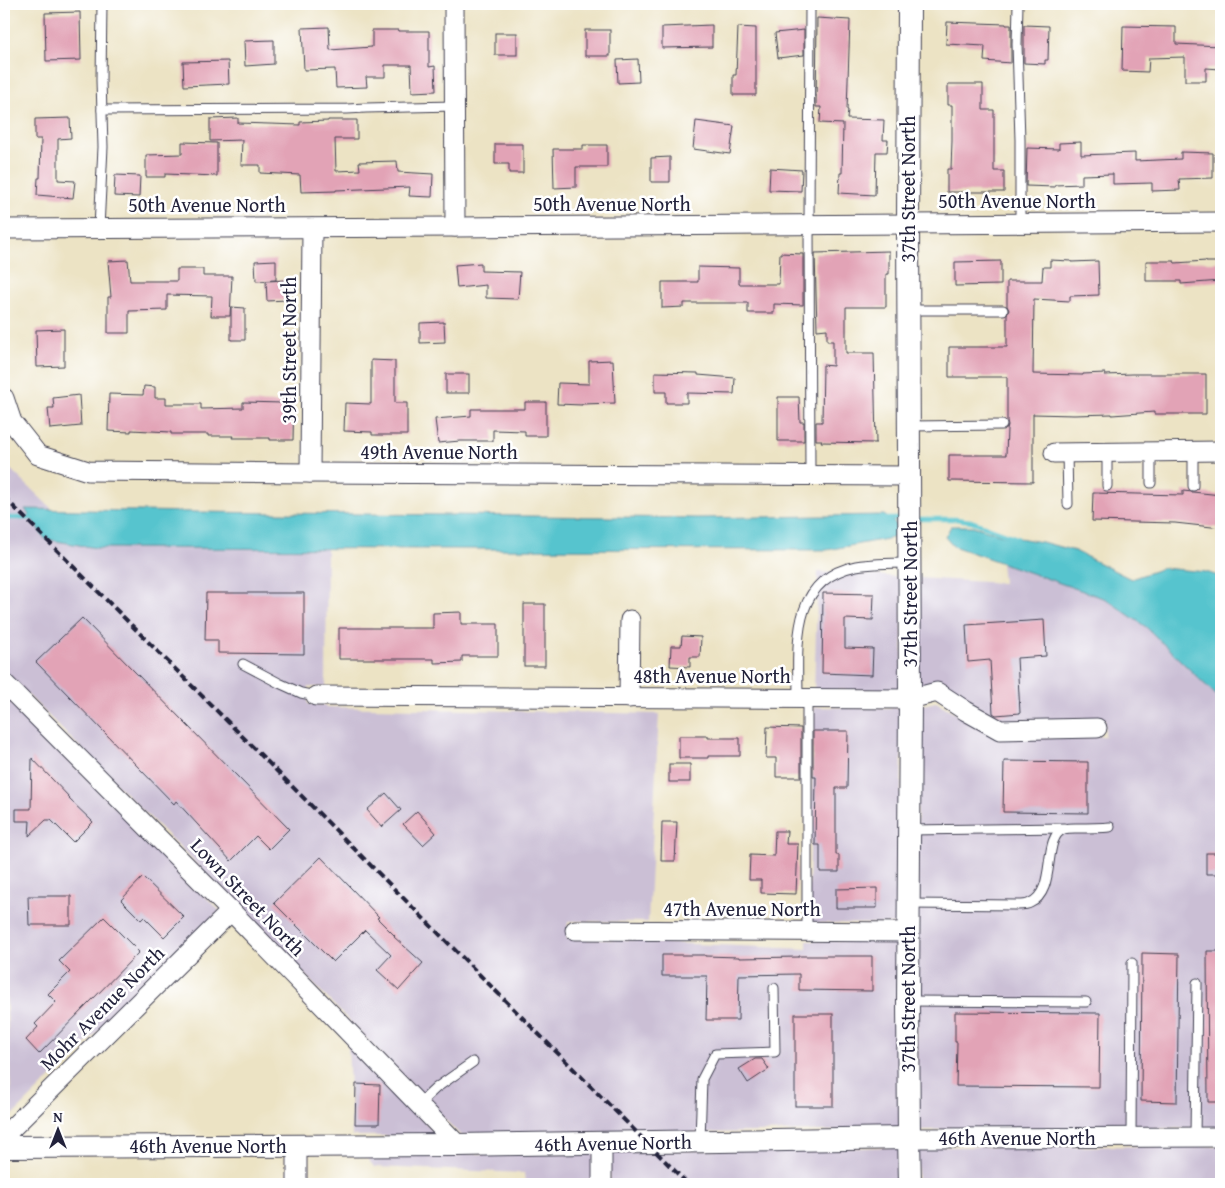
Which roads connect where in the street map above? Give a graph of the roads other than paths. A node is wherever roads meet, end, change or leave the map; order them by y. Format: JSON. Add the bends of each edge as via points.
{"nodes":[{"id":1,"x":102,"y":4,"type":"edge"},
{"id":2,"x":454,"y":4,"type":"edge"},
{"id":3,"x":810,"y":4,"type":"edge"},
{"id":4,"x":909,"y":4,"type":"edge"},
{"id":5,"x":1018,"y":4,"type":"edge"},
{"id":6,"x":454,"y":106,"type":"junction"},
{"id":7,"x":102,"y":110,"type":"junction"},
{"id":8,"x":1221,"y":222,"type":"edge"},
{"id":9,"x":908,"y":224,"type":"junction"},
{"id":10,"x":1020,"y":224,"type":"junction"},
{"id":11,"x":809,"y":225,"type":"junction"},
{"id":12,"x":456,"y":227,"type":"junction"},
{"id":13,"x":4,"y":228,"type":"edge"},
{"id":14,"x":99,"y":228,"type":"junction"},
{"id":15,"x":312,"y":228,"type":"junction"},
{"id":16,"x":908,"y":310,"type":"junction"},
{"id":17,"x":1003,"y":310,"type":"dead end"},
{"id":18,"x":4,"y":398,"type":"edge"},
{"id":19,"x":1002,"y":425,"type":"dead end"},
{"id":20,"x":909,"y":426,"type":"junction"},
{"id":21,"x":1193,"y":451,"type":"junction"},
{"id":22,"x":1221,"y":451,"type":"edge"},
{"id":23,"x":1061,"y":452,"type":"joint"},
{"id":24,"x":1107,"y":452,"type":"junction"},
{"id":25,"x":1151,"y":452,"type":"junction"},
{"id":26,"x":310,"y":473,"type":"junction"},
{"id":27,"x":810,"y":476,"type":"junction"},
{"id":28,"x":1151,"y":483,"type":"dead end"},
{"id":29,"x":909,"y":484,"type":"junction"},
{"id":30,"x":1108,"y":486,"type":"dead end"},
{"id":31,"x":1193,"y":486,"type":"dead end"},
{"id":32,"x":1068,"y":504,"type":"dead end"},
{"id":33,"x":910,"y":554,"type":"junction"},
{"id":34,"x":630,"y":620,"type":"dead end"},
{"id":35,"x":242,"y":664,"type":"dead end"},
{"id":36,"x":4,"y":683,"type":"edge"},
{"id":37,"x":316,"y":696,"type":"joint"},
{"id":38,"x":629,"y":698,"type":"junction"},
{"id":39,"x":803,"y":698,"type":"junction"},
{"id":40,"x":910,"y":699,"type":"junction"},
{"id":41,"x":1097,"y":728,"type":"dead end"},
{"id":42,"x":1064,"y":828,"type":"junction"},
{"id":43,"x":1110,"y":828,"type":"dead end"},
{"id":44,"x":909,"y":830,"type":"junction"},
{"id":45,"x":908,"y":904,"type":"junction"},
{"id":46,"x":231,"y":911,"type":"junction"},
{"id":47,"x":575,"y":930,"type":"dead end"},
{"id":48,"x":807,"y":932,"type":"junction"},
{"id":49,"x":908,"y":932,"type":"junction"},
{"id":50,"x":1132,"y":963,"type":"dead end"},
{"id":51,"x":1197,"y":982,"type":"dead end"},
{"id":52,"x":774,"y":988,"type":"dead end"},
{"id":53,"x":908,"y":1001,"type":"junction"},
{"id":54,"x":1086,"y":1002,"type":"dead end"},
{"id":55,"x":473,"y":1062,"type":"dead end"},
{"id":56,"x":419,"y":1104,"type":"junction"},
{"id":57,"x":4,"y":1136,"type":"edge"},
{"id":58,"x":1195,"y":1137,"type":"junction"},
{"id":59,"x":1221,"y":1137,"type":"edge"},
{"id":60,"x":909,"y":1138,"type":"junction"},
{"id":61,"x":1131,"y":1138,"type":"junction"},
{"id":62,"x":700,"y":1141,"type":"junction"},
{"id":63,"x":602,"y":1143,"type":"junction"},
{"id":64,"x":297,"y":1145,"type":"junction"},
{"id":65,"x":458,"y":1145,"type":"junction"},
{"id":66,"x":4,"y":1147,"type":"edge"},
{"id":67,"x":297,"y":1184,"type":"edge"},
{"id":68,"x":602,"y":1184,"type":"edge"},
{"id":69,"x":910,"y":1184,"type":"edge"}],
"edges":[{"from":1,"to":7,"type":"lane"},
{"from":2,"to":6,"type":"street"},
{"from":3,"to":11,"type":"lane"},
{"from":4,"to":9,"type":"street","name":"37th Street North"},
{"from":5,"to":10,"type":"lane"},
{"from":6,"to":7,"type":"lane","via":[[347,110]]},
{"from":6,"to":12,"type":"street"},
{"from":7,"to":14,"type":"lane"},
{"from":8,"to":10,"type":"street","name":"50th Avenue North"},
{"from":9,"to":10,"type":"street","name":"50th Avenue North"},
{"from":9,"to":11,"type":"street","name":"50th Avenue North"},
{"from":9,"to":16,"type":"street","name":"37th Street North"},
{"from":11,"to":12,"type":"street","name":"50th Avenue North"},
{"from":11,"to":27,"type":"lane"},
{"from":12,"to":15,"type":"street","name":"50th Avenue North"},
{"from":13,"to":14,"type":"street","name":"50th Avenue North"},
{"from":14,"to":15,"type":"street","name":"50th Avenue North"},
{"from":15,"to":26,"type":"street","name":"39th Street North"},
{"from":16,"to":17,"type":"lane"},
{"from":16,"to":20,"type":"street","name":"37th Street North"},
{"from":18,"to":26,"type":"street","name":"49th Avenue North","via":[[12,422],[38,455],[88,471]]},
{"from":19,"to":20,"type":"lane"},
{"from":20,"to":29,"type":"street","name":"37th Street North"},
{"from":21,"to":22,"type":"street"},
{"from":21,"to":25,"type":"street"},
{"from":21,"to":31,"type":"lane"},
{"from":23,"to":24,"type":"street"},
{"from":23,"to":32,"type":"lane"},
{"from":24,"to":25,"type":"street"},
{"from":24,"to":30,"type":"lane"},
{"from":25,"to":28,"type":"lane"},
{"from":26,"to":27,"type":"street","name":"49th Avenue North"},
{"from":27,"to":29,"type":"street","name":"49th Avenue North"},
{"from":29,"to":33,"type":"street","name":"37th Street North"},
{"from":33,"to":39,"type":"lane","via":[[887,563],[855,567],[828,577],[817,588],[801,617],[798,640]]},
{"from":33,"to":40,"type":"street","name":"37th Street North"},
{"from":34,"to":38,"type":"street"},
{"from":35,"to":37,"type":"lane","via":[[301,693]]},
{"from":36,"to":46,"type":"street","name":"Lown Street North"},
{"from":37,"to":38,"type":"street","name":"48th Avenue North"},
{"from":38,"to":39,"type":"street","name":"48th Avenue North"},
{"from":39,"to":40,"type":"street","name":"48th Avenue North"},
{"from":39,"to":48,"type":"lane"},
{"from":40,"to":41,"type":"street","name":"48th Avenue North","via":[[938,692],[1000,730]]},
{"from":40,"to":44,"type":"street","name":"37th Street North"},
{"from":42,"to":43,"type":"lane"},
{"from":42,"to":44,"type":"lane"},
{"from":42,"to":45,"type":"lane","via":[[1052,841],[1047,879],[1037,898],[1030,903]]},
{"from":44,"to":45,"type":"street","name":"37th Street North"},
{"from":45,"to":49,"type":"street","name":"37th Street North"},
{"from":46,"to":56,"type":"street","name":"Lown Street North"},
{"from":46,"to":57,"type":"street","name":"Mohr Avenue North"},
{"from":47,"to":48,"type":"street","name":"47th Avenue North"},
{"from":48,"to":49,"type":"street","name":"47th Avenue North"},
{"from":49,"to":53,"type":"street","name":"37th Street North"},
{"from":50,"to":61,"type":"lane"},
{"from":51,"to":58,"type":"lane"},
{"from":52,"to":62,"type":"lane","via":[[775,1052],[715,1054],[702,1079]]},
{"from":53,"to":54,"type":"lane"},
{"from":53,"to":60,"type":"street","name":"37th Street North"},
{"from":55,"to":56,"type":"lane"},
{"from":56,"to":65,"type":"street","name":"Lown Street North"},
{"from":58,"to":59,"type":"street","name":"46th Avenue North"},
{"from":58,"to":61,"type":"street","name":"46th Avenue North"},
{"from":60,"to":61,"type":"street","name":"46th Avenue North"},
{"from":60,"to":62,"type":"street","name":"46th Avenue North"},
{"from":60,"to":69,"type":"street","name":"37th Street North"},
{"from":62,"to":63,"type":"street","name":"46th Avenue North"},
{"from":63,"to":65,"type":"street","name":"46th Avenue North"},
{"from":63,"to":68,"type":"street"},
{"from":64,"to":65,"type":"street","name":"46th Avenue North"},
{"from":64,"to":66,"type":"street","name":"46th Avenue North"},
{"from":64,"to":67,"type":"street"}]}
